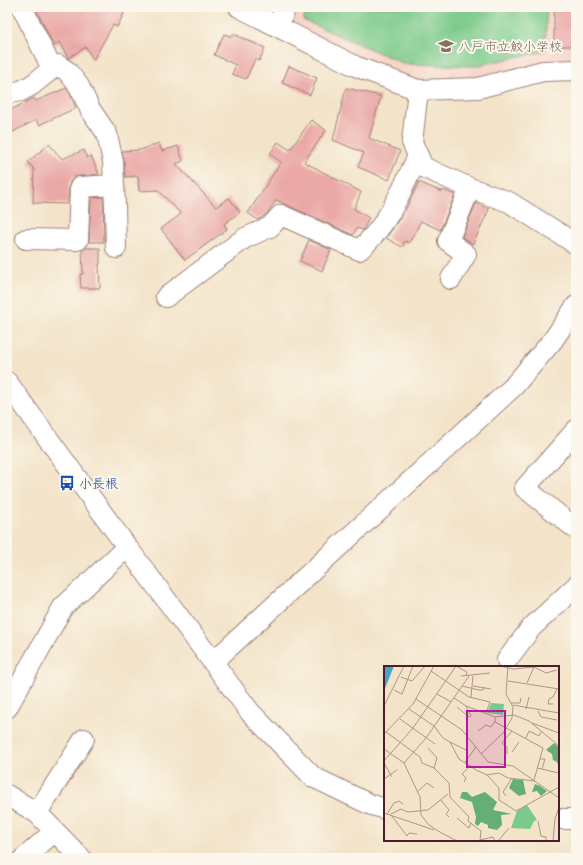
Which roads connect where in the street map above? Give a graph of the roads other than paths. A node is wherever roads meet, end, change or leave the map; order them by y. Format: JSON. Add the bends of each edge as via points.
{"nodes":[{"id":1,"x":22,"y":7,"type":"edge"},
{"id":2,"x":239,"y":7,"type":"edge"},
{"id":3,"x":286,"y":7,"type":"edge"},
{"id":4,"x":278,"y":26,"type":"junction"},
{"id":5,"x":52,"y":69,"type":"junction"},
{"id":6,"x":576,"y":70,"type":"edge"},
{"id":7,"x":418,"y":90,"type":"junction"},
{"id":8,"x":7,"y":92,"type":"edge"},
{"id":9,"x":418,"y":156,"type":"junction"},
{"id":10,"x":114,"y":185,"type":"junction"},
{"id":11,"x":470,"y":188,"type":"junction"},
{"id":12,"x":26,"y":239,"type":"dead end"},
{"id":13,"x":576,"y":244,"type":"edge"},
{"id":14,"x":116,"y":248,"type":"dead end"},
{"id":15,"x":451,"y":279,"type":"dead end"},
{"id":16,"x":166,"y":297,"type":"dead end"},
{"id":17,"x":576,"y":306,"type":"edge"},
{"id":18,"x":7,"y":382,"type":"edge"},
{"id":19,"x":576,"y":430,"type":"edge"},
{"id":20,"x":576,"y":529,"type":"edge"},
{"id":21,"x":127,"y":548,"type":"junction"},
{"id":22,"x":576,"y":586,"type":"edge"},
{"id":23,"x":507,"y":660,"type":"dead end"},
{"id":24,"x":213,"y":662,"type":"junction"},
{"id":25,"x":7,"y":708,"type":"edge"},
{"id":26,"x":84,"y":739,"type":"dead end"},
{"id":27,"x":7,"y":795,"type":"edge"},
{"id":28,"x":384,"y":809,"type":"edge"},
{"id":29,"x":36,"y":812,"type":"junction"},
{"id":30,"x":559,"y":819,"type":"edge"},
{"id":31,"x":576,"y":819,"type":"edge"},
{"id":32,"x":55,"y":831,"type":"junction"},
{"id":33,"x":24,"y":858,"type":"edge"},
{"id":34,"x":81,"y":858,"type":"edge"}],
"edges":[{"from":1,"to":5,"type":"street"},
{"from":2,"to":4,"type":"street"},
{"from":3,"to":4,"type":"street"},
{"from":4,"to":7,"type":"street","via":[[355,66]]},
{"from":5,"to":8,"type":"street","via":[[21,91]]},
{"from":5,"to":10,"type":"street","via":[[58,65],[67,71],[79,86],[90,109],[107,134],[113,162]]},
{"from":6,"to":7,"type":"street","via":[[543,71],[478,88]]},
{"from":7,"to":9,"type":"street","via":[[412,142]]},
{"from":9,"to":11,"type":"street","via":[[423,167]]},
{"from":9,"to":16,"type":"street","via":[[390,213],[368,243],[359,250],[281,215],[270,227],[245,238]]},
{"from":10,"to":12,"type":"street","via":[[80,187],[78,240]]},
{"from":10,"to":14,"type":"street"},
{"from":11,"to":13,"type":"street","via":[[509,202]]},
{"from":11,"to":15,"type":"street","via":[[448,241],[466,254]]},
{"from":17,"to":24,"type":"street","via":[[553,340],[513,387]]},
{"from":18,"to":21,"type":"street"},
{"from":19,"to":20,"type":"street","via":[[525,488]]},
{"from":21,"to":24,"type":"street"},
{"from":21,"to":25,"type":"street","via":[[63,607]]},
{"from":22,"to":23,"type":"street","via":[[530,628]]},
{"from":24,"to":28,"type":"street","via":[[250,712],[313,777]]},
{"from":26,"to":29,"type":"street"},
{"from":27,"to":29,"type":"street"},
{"from":29,"to":32,"type":"street"},
{"from":30,"to":31,"type":"street"},
{"from":32,"to":33,"type":"street"},
{"from":32,"to":34,"type":"street"}]}
